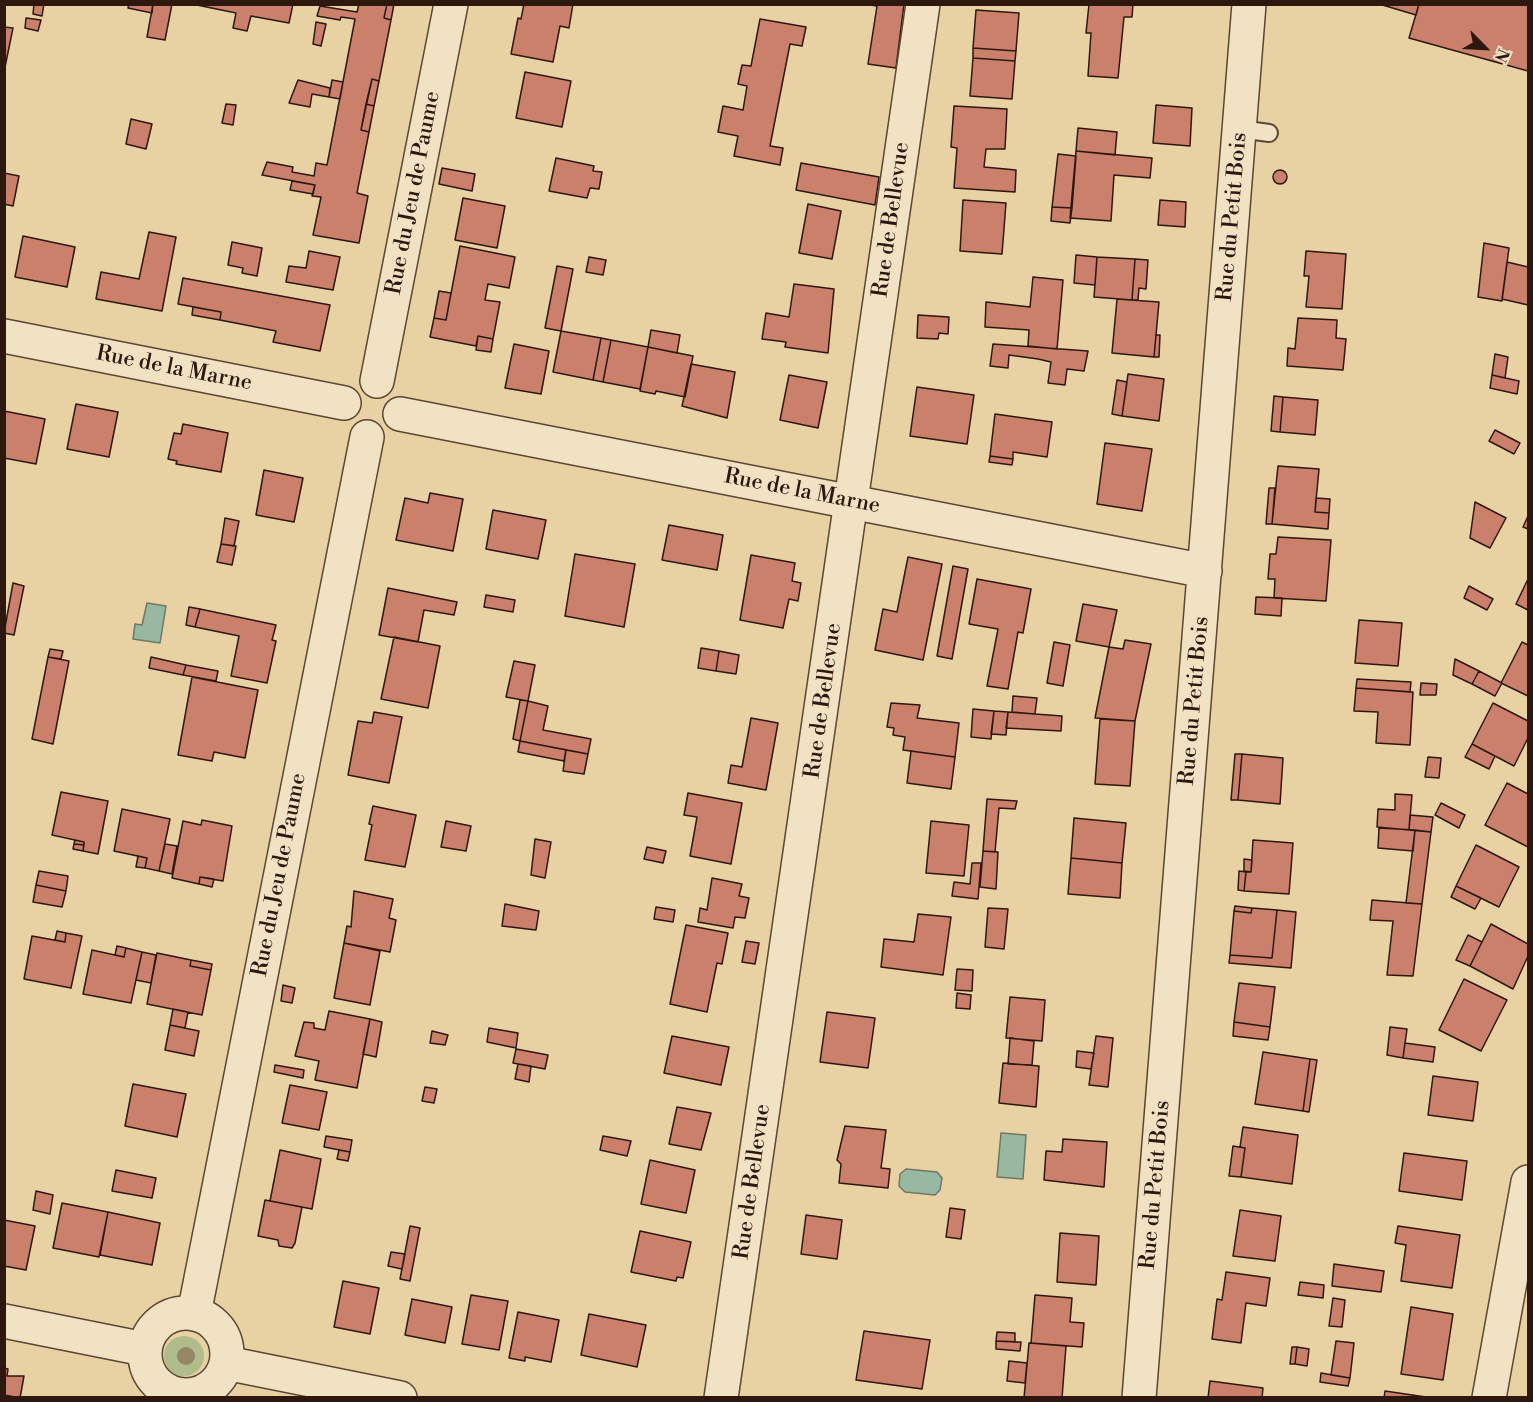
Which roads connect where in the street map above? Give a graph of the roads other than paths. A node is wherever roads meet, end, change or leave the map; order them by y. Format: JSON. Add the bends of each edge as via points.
{"nodes":[{"id":1,"x":451,"y":4,"type":"edge"},
{"id":2,"x":922,"y":4,"type":"edge"},
{"id":3,"x":1250,"y":4,"type":"edge"},
{"id":4,"x":4,"y":336,"type":"edge"},
{"id":5,"x":377,"y":381,"type":"junction"},
{"id":6,"x":344,"y":403,"type":"junction"},
{"id":7,"x":400,"y":414,"type":"junction"},
{"id":8,"x":367,"y":437,"type":"junction"},
{"id":9,"x":853,"y":502,"type":"junction"},
{"id":10,"x":1205,"y":571,"type":"junction"},
{"id":11,"x":1528,"y":1182,"type":"edge"},
{"id":12,"x":194,"y":1314,"type":"junction"},
{"id":13,"x":4,"y":1321,"type":"edge"},
{"id":14,"x":144,"y":1349,"type":"junction"},
{"id":15,"x":226,"y":1363,"type":"junction"},
{"id":16,"x":177,"y":1396,"type":"edge"},
{"id":17,"x":400,"y":1398,"type":"edge"},
{"id":18,"x":721,"y":1398,"type":"edge"},
{"id":19,"x":1139,"y":1398,"type":"edge"},
{"id":20,"x":1489,"y":1398,"type":"edge"}],
"edges":[{"from":1,"to":5,"type":"street","name":"Rue du Jeu de Paume"},
{"from":2,"to":9,"type":"street","name":"Rue de Bellevue"},
{"from":3,"to":10,"type":"street","name":"Rue du Petit Bois","via":[[1254,131]]},
{"from":4,"to":6,"type":"street","name":"Rue de la Marne"},
{"from":5,"to":6,"type":"street","via":[[352,387]]},
{"from":5,"to":7,"type":"street","via":[[397,396]]},
{"from":6,"to":8,"type":"street","via":[[351,428]]},
{"from":7,"to":8,"type":"street","via":[[384,434]]},
{"from":7,"to":9,"type":"street","name":"Rue de la Marne"},
{"from":8,"to":12,"type":"street","name":"Rue du Jeu de Paume"},
{"from":9,"to":10,"type":"street","name":"Rue de la Marne"},
{"from":9,"to":18,"type":"street","name":"Rue de Bellevue"},
{"from":10,"to":19,"type":"street","name":"Rue du Petit Bois"},
{"from":11,"to":20,"type":"street"},
{"from":12,"to":14,"type":"street","via":[[167,1317],[149,1336]]},
{"from":12,"to":15,"type":"street","via":[[207,1318],[224,1337]]},
{"from":13,"to":14,"type":"street"},
{"from":14,"to":16,"type":"street","via":[[156,1384]]},
{"from":15,"to":16,"type":"street","via":[[214,1385],[203,1392]]},
{"from":15,"to":17,"type":"street"}]}
